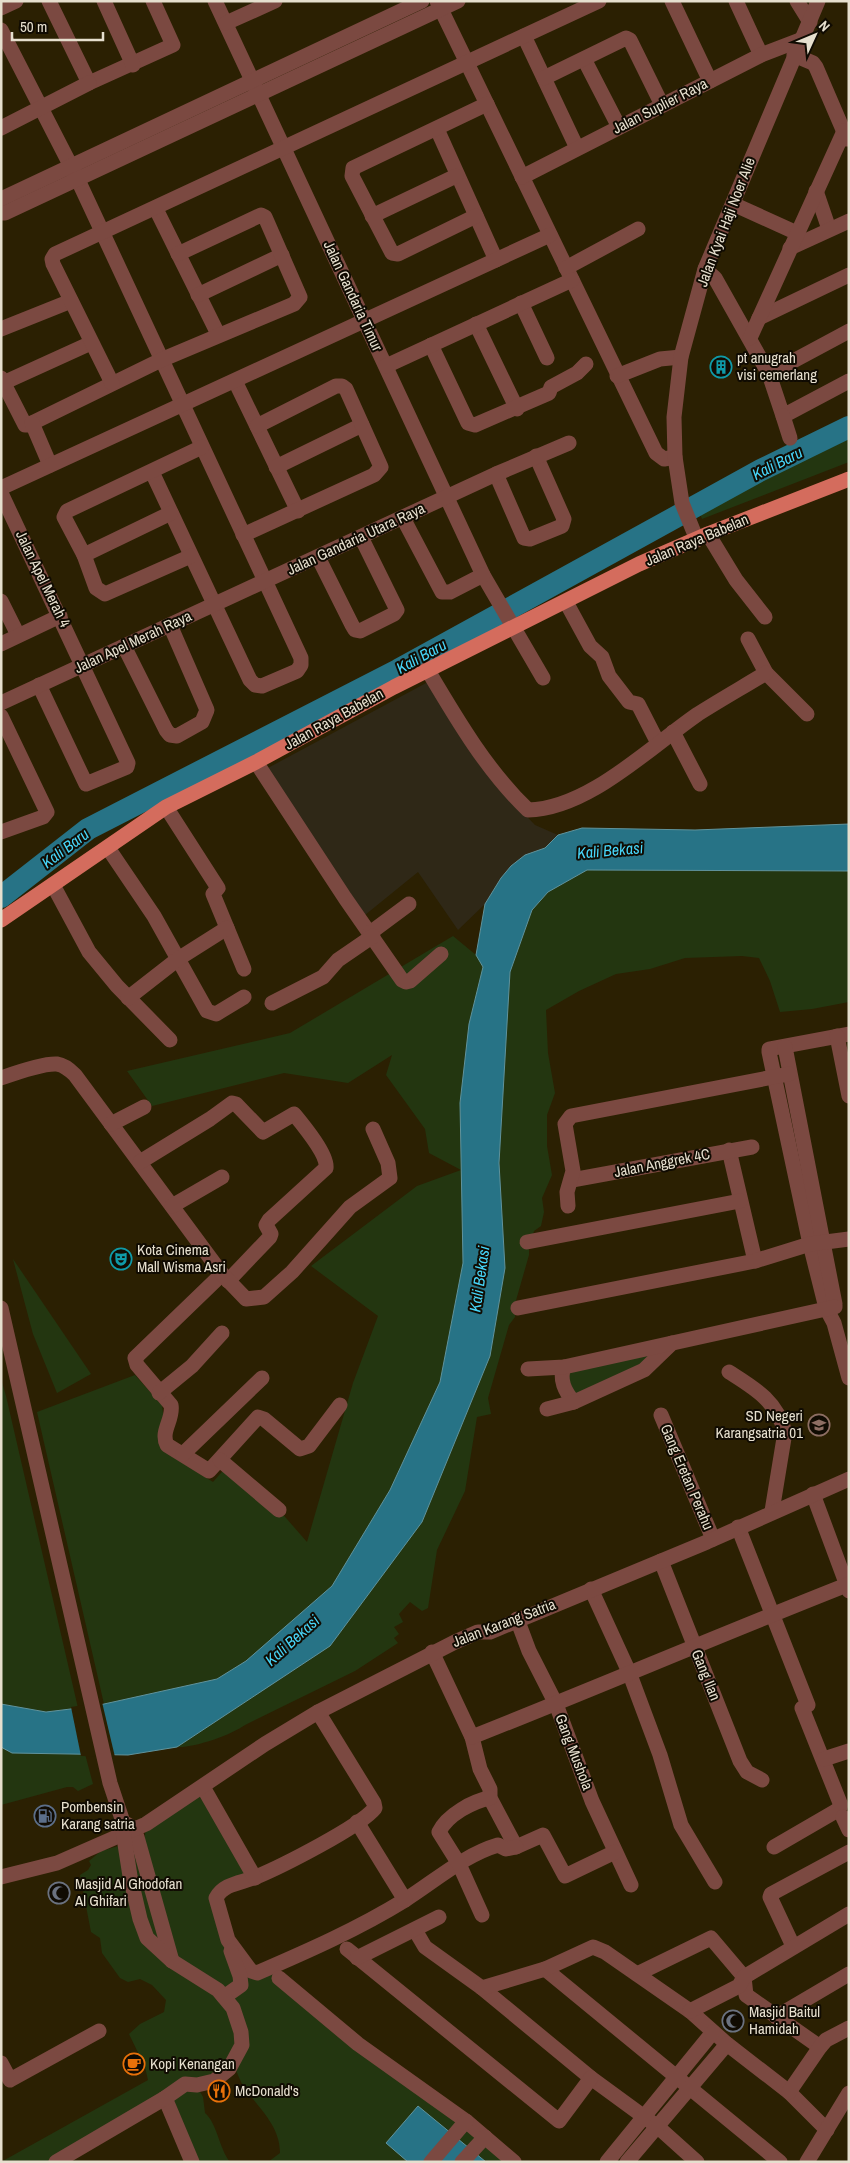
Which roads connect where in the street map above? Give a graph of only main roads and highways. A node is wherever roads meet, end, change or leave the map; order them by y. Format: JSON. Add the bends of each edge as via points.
{"nodes":[{"id":1,"x":849,"y":479,"type":"edge"},
{"id":2,"x":1,"y":920,"type":"edge"}],
"edges":[{"from":1,"to":2,"type":"main road","name":"Jalan Raya Babelan","via":[[639,564],[427,670],[166,808]]}]}
